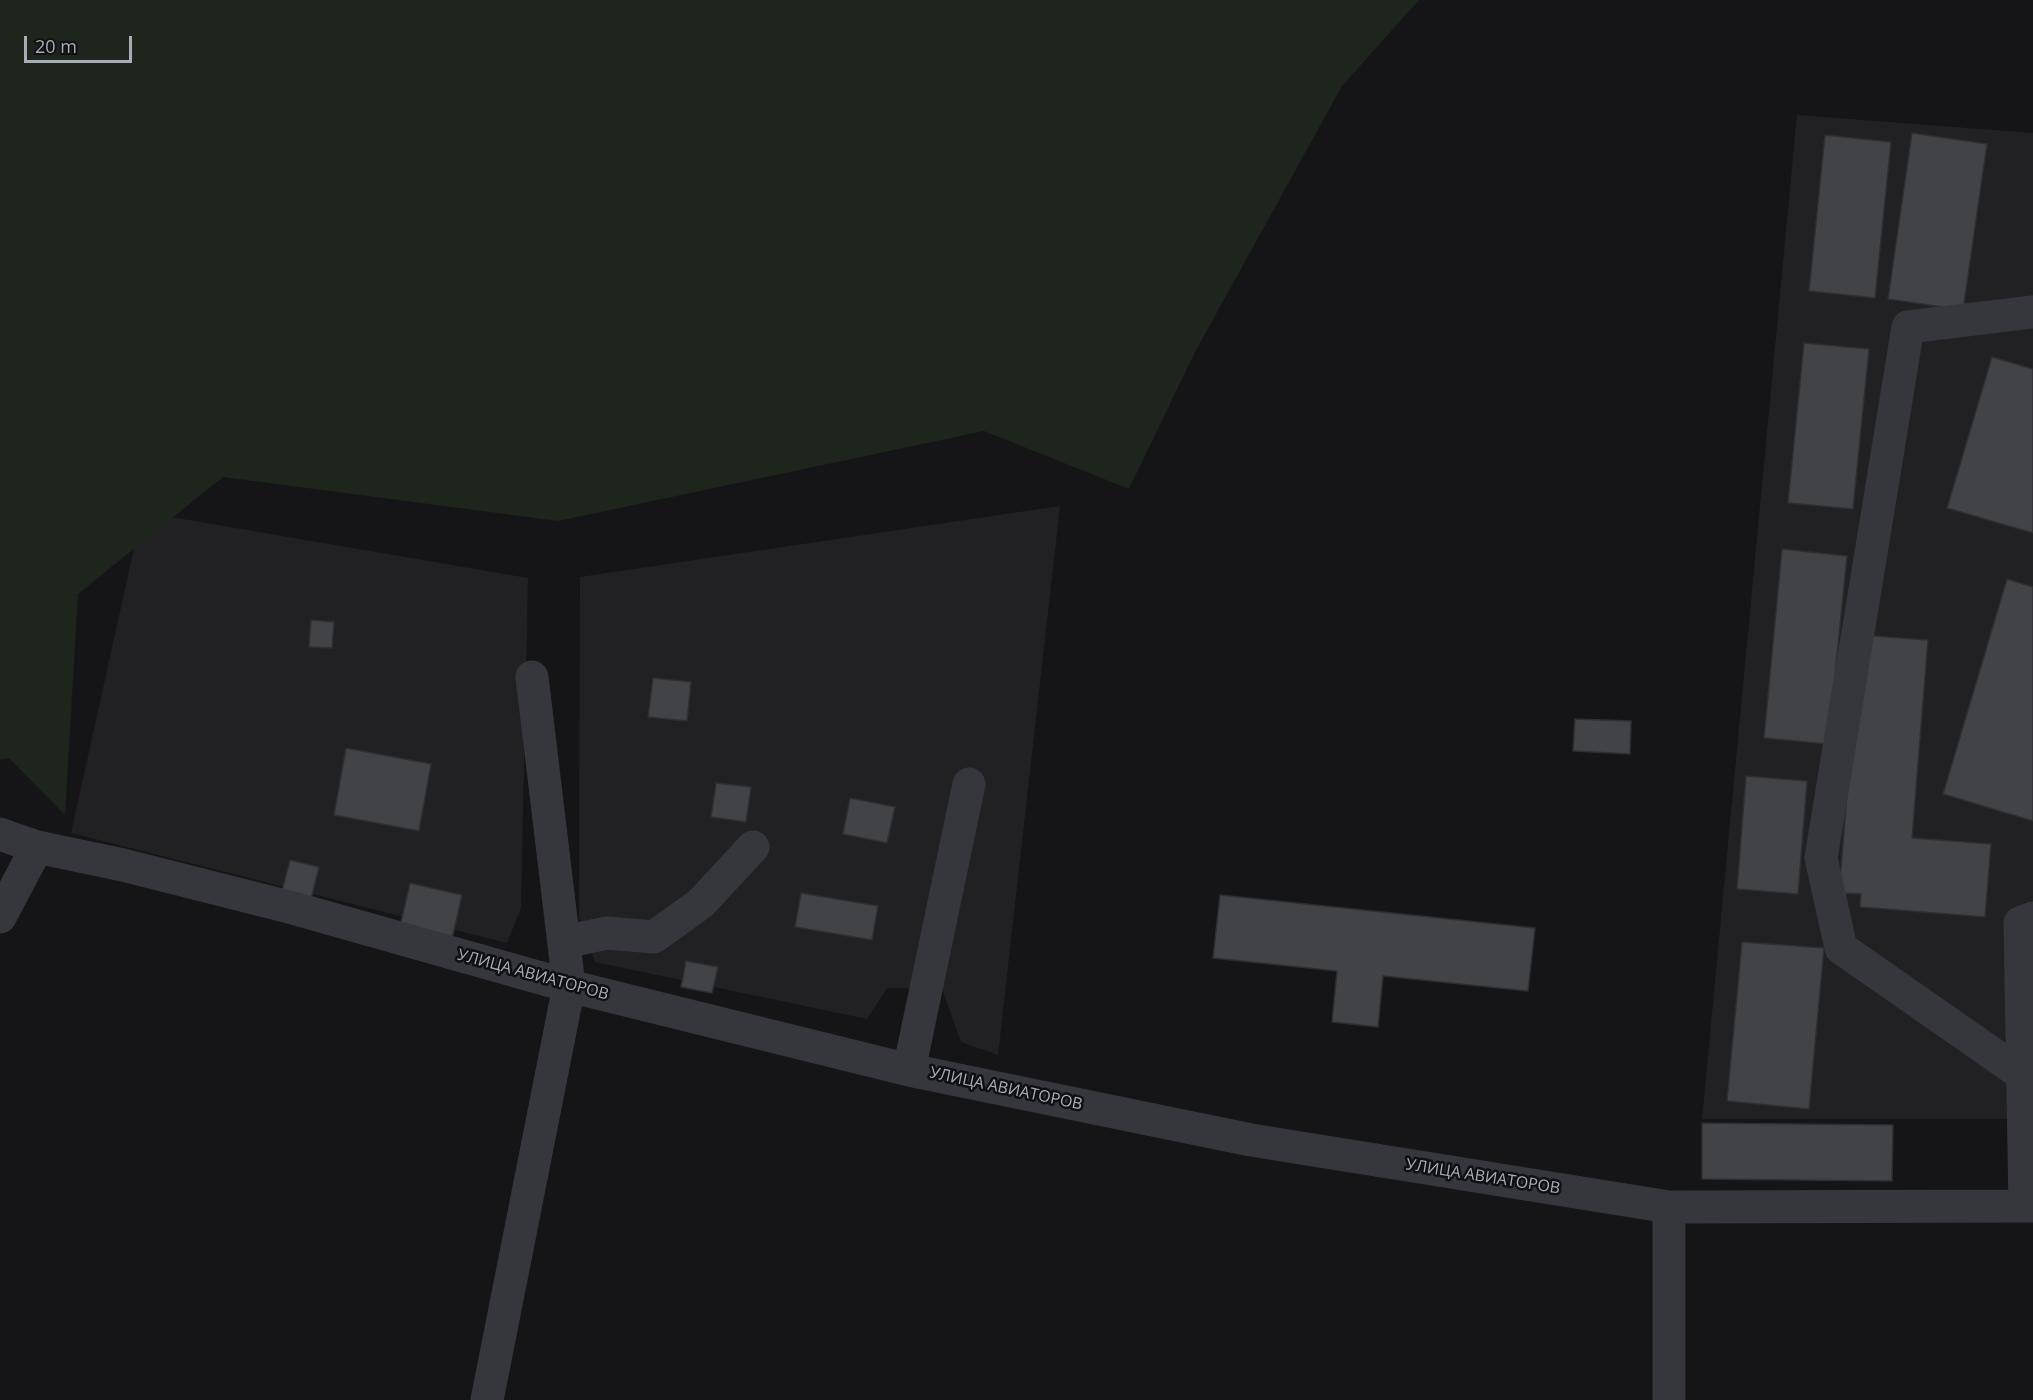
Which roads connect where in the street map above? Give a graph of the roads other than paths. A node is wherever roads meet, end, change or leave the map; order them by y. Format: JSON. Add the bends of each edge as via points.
{"nodes":[{"id":1,"x":2033,"y":312,"type":"edge"},
{"id":2,"x":532,"y":677,"type":"dead end"},
{"id":3,"x":969,"y":784,"type":"dead end"},
{"id":4,"x":0,"y":834,"type":"edge"},
{"id":5,"x":37,"y":847,"type":"junction"},
{"id":6,"x":753,"y":847,"type":"dead end"},
{"id":7,"x":0,"y":917,"type":"edge"},
{"id":8,"x":2033,"y":918,"type":"edge"},
{"id":9,"x":564,"y":942,"type":"junction"},
{"id":10,"x":569,"y":986,"type":"junction"},
{"id":11,"x":909,"y":1070,"type":"junction"},
{"id":12,"x":2023,"y":1075,"type":"junction"},
{"id":13,"x":2029,"y":1206,"type":"edge"},
{"id":14,"x":1669,"y":1207,"type":"junction"},
{"id":15,"x":487,"y":1400,"type":"edge"},
{"id":16,"x":1669,"y":1400,"type":"edge"}],
"edges":[{"from":1,"to":12,"type":"street","via":[[1908,327],[1821,858],[1841,948]]},
{"from":2,"to":9,"type":"street"},
{"from":3,"to":11,"type":"street"},
{"from":4,"to":5,"type":"street","name":"УЛИЦА АВИАТОРОВ"},
{"from":5,"to":7,"type":"street"},
{"from":5,"to":10,"type":"street","name":"УЛИЦА АВИАТОРОВ","via":[[281,906]]},
{"from":6,"to":9,"type":"street","via":[[701,903],[654,937],[607,933]]},
{"from":8,"to":12,"type":"street","via":[[2020,923]]},
{"from":9,"to":10,"type":"street"},
{"from":10,"to":11,"type":"street","name":"УЛИЦА АВИАТОРОВ"},
{"from":10,"to":15,"type":"street"},
{"from":11,"to":14,"type":"street","name":"УЛИЦА АВИАТОРОВ","via":[[1251,1140]]},
{"from":12,"to":13,"type":"street"},
{"from":13,"to":14,"type":"street","name":"УЛИЦА АВИАТОРОВ"},
{"from":14,"to":16,"type":"street"}]}
